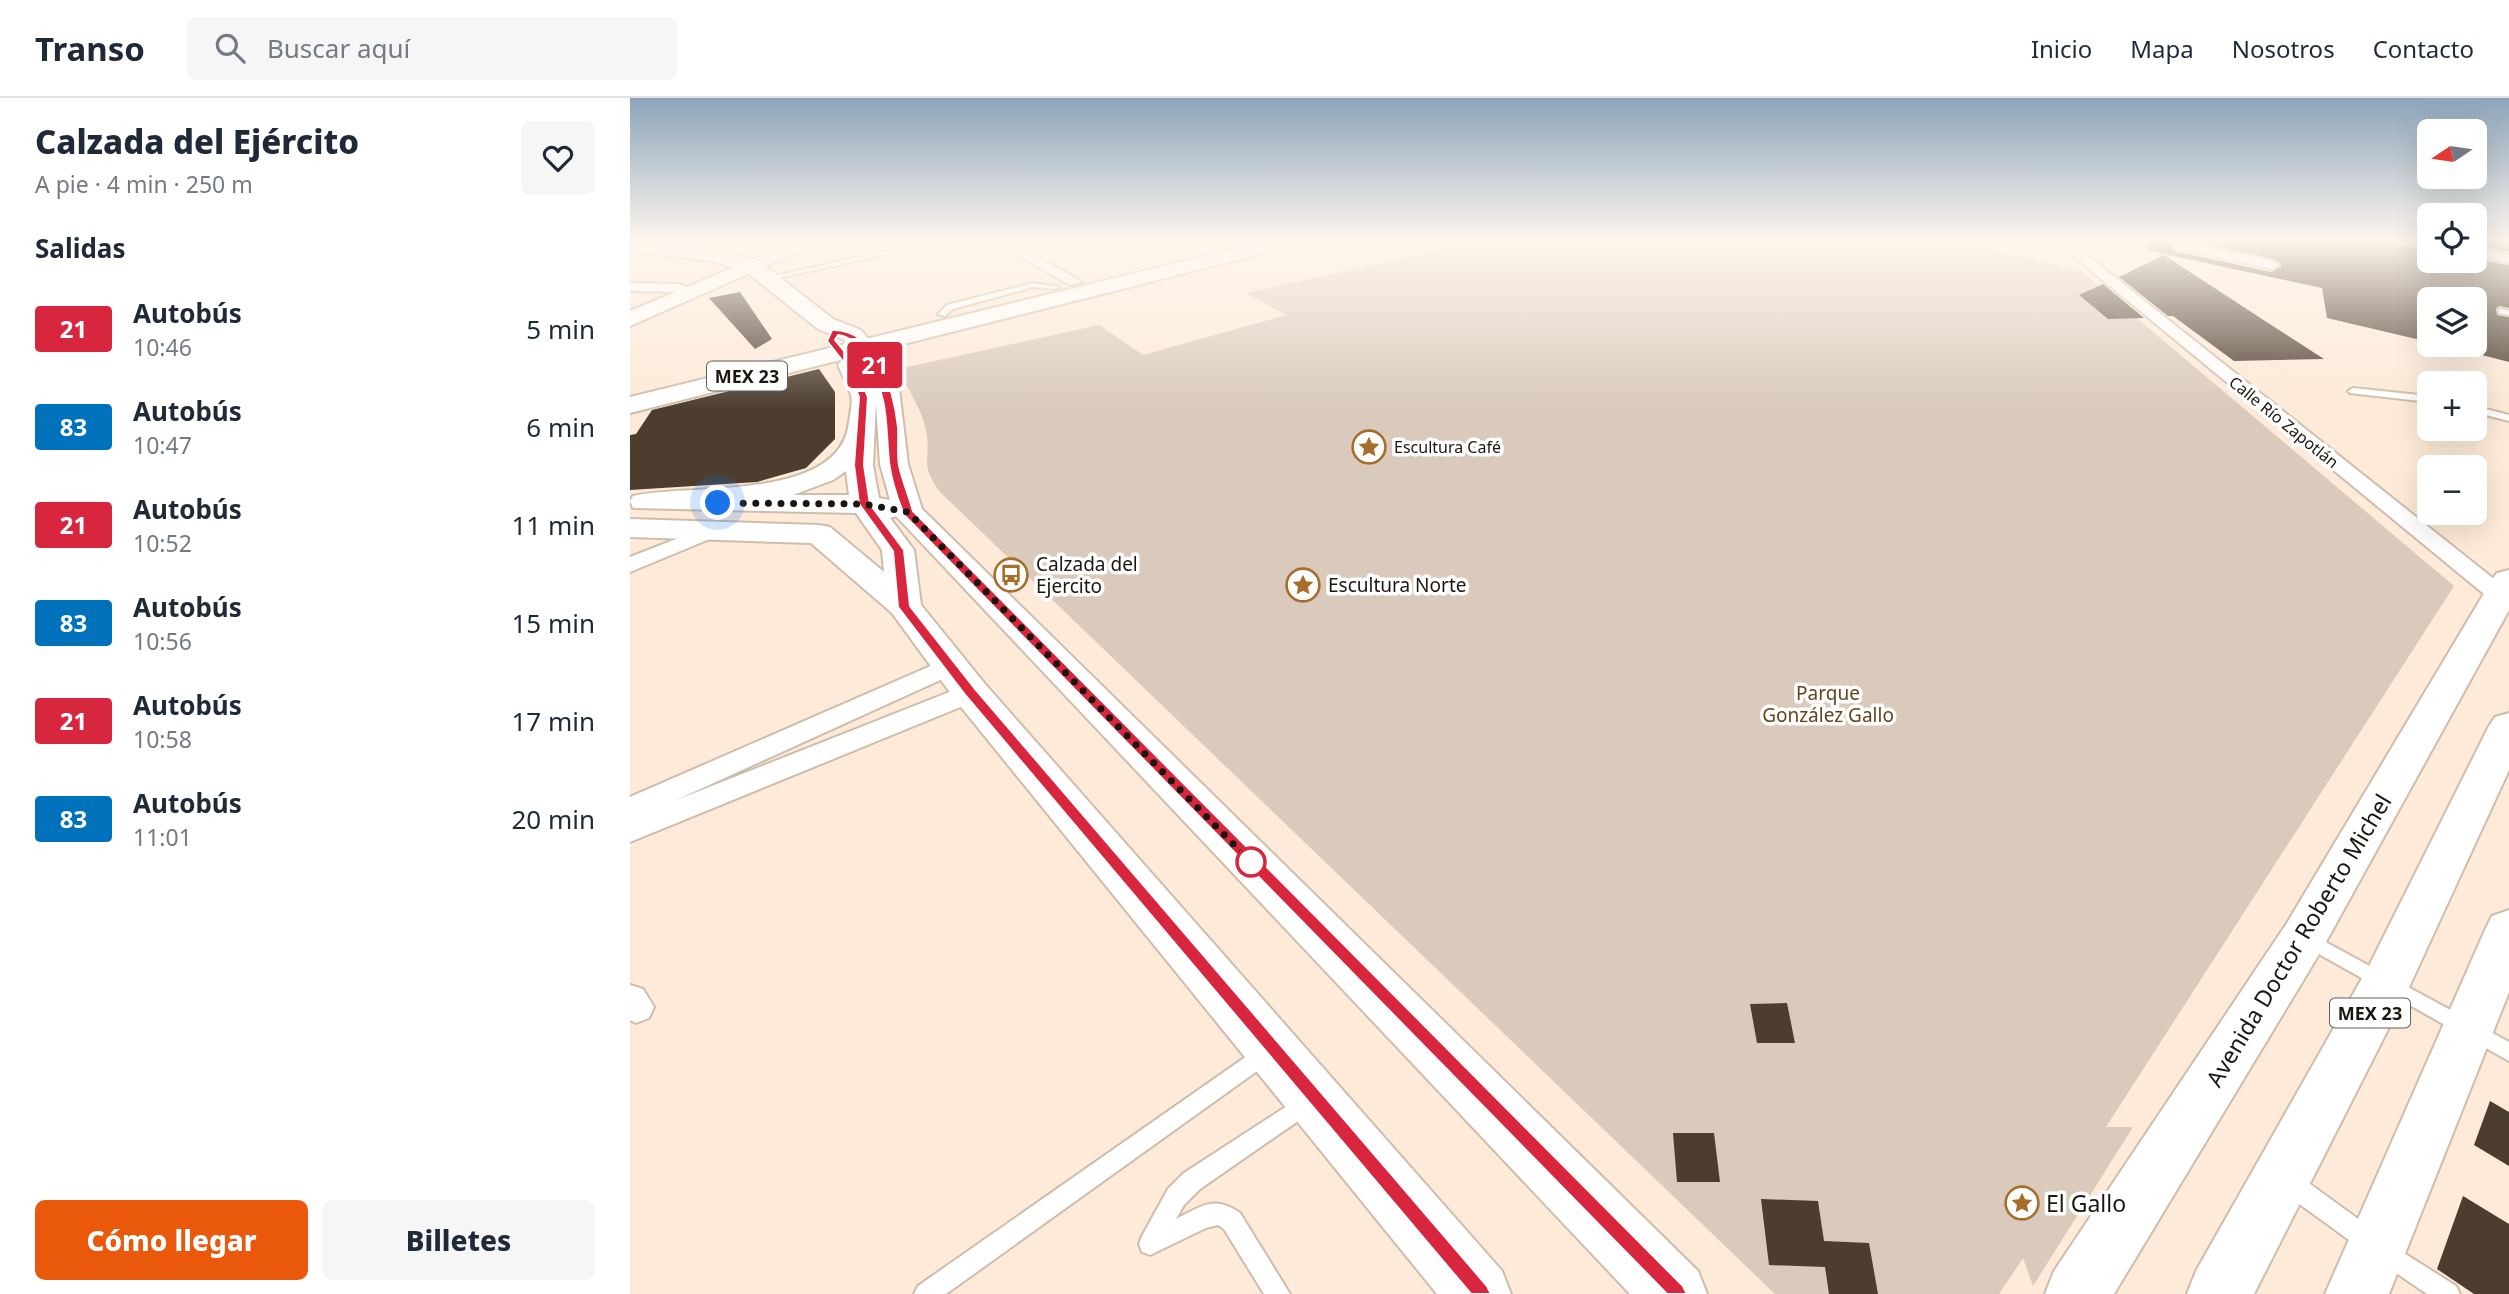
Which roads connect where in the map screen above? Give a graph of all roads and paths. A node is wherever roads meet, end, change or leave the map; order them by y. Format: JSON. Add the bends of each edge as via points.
{"nodes":[{"id":1,"x":661,"y":296,"type":"edge"},
{"id":2,"x":688,"y":296,"type":"edge"},
{"id":3,"x":788,"y":296,"type":"edge"},
{"id":4,"x":1019,"y":296,"type":"edge"},
{"id":5,"x":1048,"y":296,"type":"edge"},
{"id":6,"x":2131,"y":296,"type":"edge"},
{"id":7,"x":630,"y":309,"type":"edge"},
{"id":8,"x":630,"y":319,"type":"edge"},
{"id":9,"x":845,"y":342,"type":"junction"},
{"id":10,"x":630,"y":391,"type":"edge"},
{"id":11,"x":2353,"y":391,"type":"dead end"},
{"id":12,"x":2417,"y":398,"type":"edge"},
{"id":13,"x":630,"y":405,"type":"edge"},
{"id":14,"x":2487,"y":412,"type":"edge"},
{"id":15,"x":2509,"y":418,"type":"edge"},
{"id":16,"x":862,"y":430,"type":"junction"},
{"id":17,"x":864,"y":504,"type":"junction"},
{"id":18,"x":635,"y":511,"type":"edge"},
{"id":19,"x":908,"y":512,"type":"junction"},
{"id":20,"x":717,"y":529,"type":"junction"},
{"id":21,"x":630,"y":565,"type":"edge"},
{"id":22,"x":2506,"y":593,"type":"edge"},
{"id":23,"x":904,"y":607,"type":"junction"},
{"id":24,"x":960,"y":680,"type":"junction"},
{"id":25,"x":853,"y":709,"type":"junction"},
{"id":26,"x":2509,"y":726,"type":"edge"},
{"id":27,"x":870,"y":734,"type":"junction"},
{"id":28,"x":630,"y":809,"type":"edge"},
{"id":29,"x":630,"y":831,"type":"edge"},
{"id":30,"x":2509,"y":930,"type":"edge"},
{"id":31,"x":2304,"y":937,"type":"junction"},
{"id":32,"x":2387,"y":981,"type":"junction"},
{"id":33,"x":2488,"y":1040,"type":"edge"},
{"id":34,"x":1274,"y":1048,"type":"junction"},
{"id":35,"x":1315,"y":1098,"type":"junction"},
{"id":36,"x":2281,"y":1177,"type":"junction"},
{"id":37,"x":2367,"y":1270,"type":"edge"},
{"id":38,"x":926,"y":1294,"type":"edge"},
{"id":39,"x":1279,"y":1294,"type":"edge"},
{"id":40,"x":1479,"y":1294,"type":"edge"},
{"id":41,"x":1675,"y":1294,"type":"edge"},
{"id":42,"x":2077,"y":1294,"type":"edge"},
{"id":43,"x":2219,"y":1294,"type":"edge"},
{"id":44,"x":2448,"y":1294,"type":"edge"}],
"edges":[{"from":1,"to":7,"type":"main road"},
{"from":2,"to":8,"type":"main road"},
{"from":3,"to":9,"type":"main road"},
{"from":4,"to":9,"type":"main road","number":"MEX 23"},
{"from":5,"to":9,"type":"main road","number":"MEX 23"},
{"from":6,"to":22,"type":"street","name":"Calle Río Zapotlán"},
{"from":9,"to":10,"type":"main road","number":"MEX 23"},
{"from":9,"to":13,"type":"main road","number":"MEX 23"},
{"from":9,"to":16,"type":"main road","via":[[861,385]]},
{"from":9,"to":19,"type":"main road","via":[[887,389],[894,464]]},
{"from":11,"to":12,"type":"lane"},
{"from":14,"to":15,"type":"lane"},
{"from":16,"to":17,"type":"main road","via":[[859,465]]},
{"from":16,"to":18,"type":"main road","via":[[841,462],[782,488]]},
{"from":17,"to":18,"type":"main road"},
{"from":17,"to":19,"type":"main road"},
{"from":17,"to":23,"type":"main road","via":[[898,550]]},
{"from":18,"to":20,"type":"main road"},
{"from":19,"to":41,"type":"main road"},
{"from":20,"to":21,"type":"street"},
{"from":20,"to":23,"type":"main road","via":[[819,534]]},
{"from":22,"to":31,"type":"main road","name":"Avenida Doctor Roberto Michel"},
{"from":23,"to":24,"type":"main road"},
{"from":24,"to":25,"type":"street"},
{"from":24,"to":27,"type":"street"},
{"from":24,"to":34,"type":"main road"},
{"from":25,"to":27,"type":"street"},
{"from":25,"to":28,"type":"street"},
{"from":26,"to":32,"type":"main road","number":"MEX 23"},
{"from":27,"to":29,"type":"street"},
{"from":30,"to":33,"type":"main road"},
{"from":31,"to":32,"type":"lane"},
{"from":31,"to":42,"type":"main road","name":"Avenida Doctor Roberto Michel"},
{"from":32,"to":33,"type":"lane"},
{"from":32,"to":36,"type":"main road","number":"MEX 23"},
{"from":33,"to":37,"type":"main road"},
{"from":34,"to":35,"type":"main road"},
{"from":34,"to":38,"type":"lane"},
{"from":35,"to":39,"type":"lane","via":[[1192,1181],[1176,1197],[1150,1244],[1203,1217],[1222,1213],[1232,1221]]},
{"from":35,"to":40,"type":"main road"},
{"from":36,"to":37,"type":"lane"},
{"from":36,"to":43,"type":"main road","number":"MEX 23"},
{"from":37,"to":44,"type":"lane"}]}
